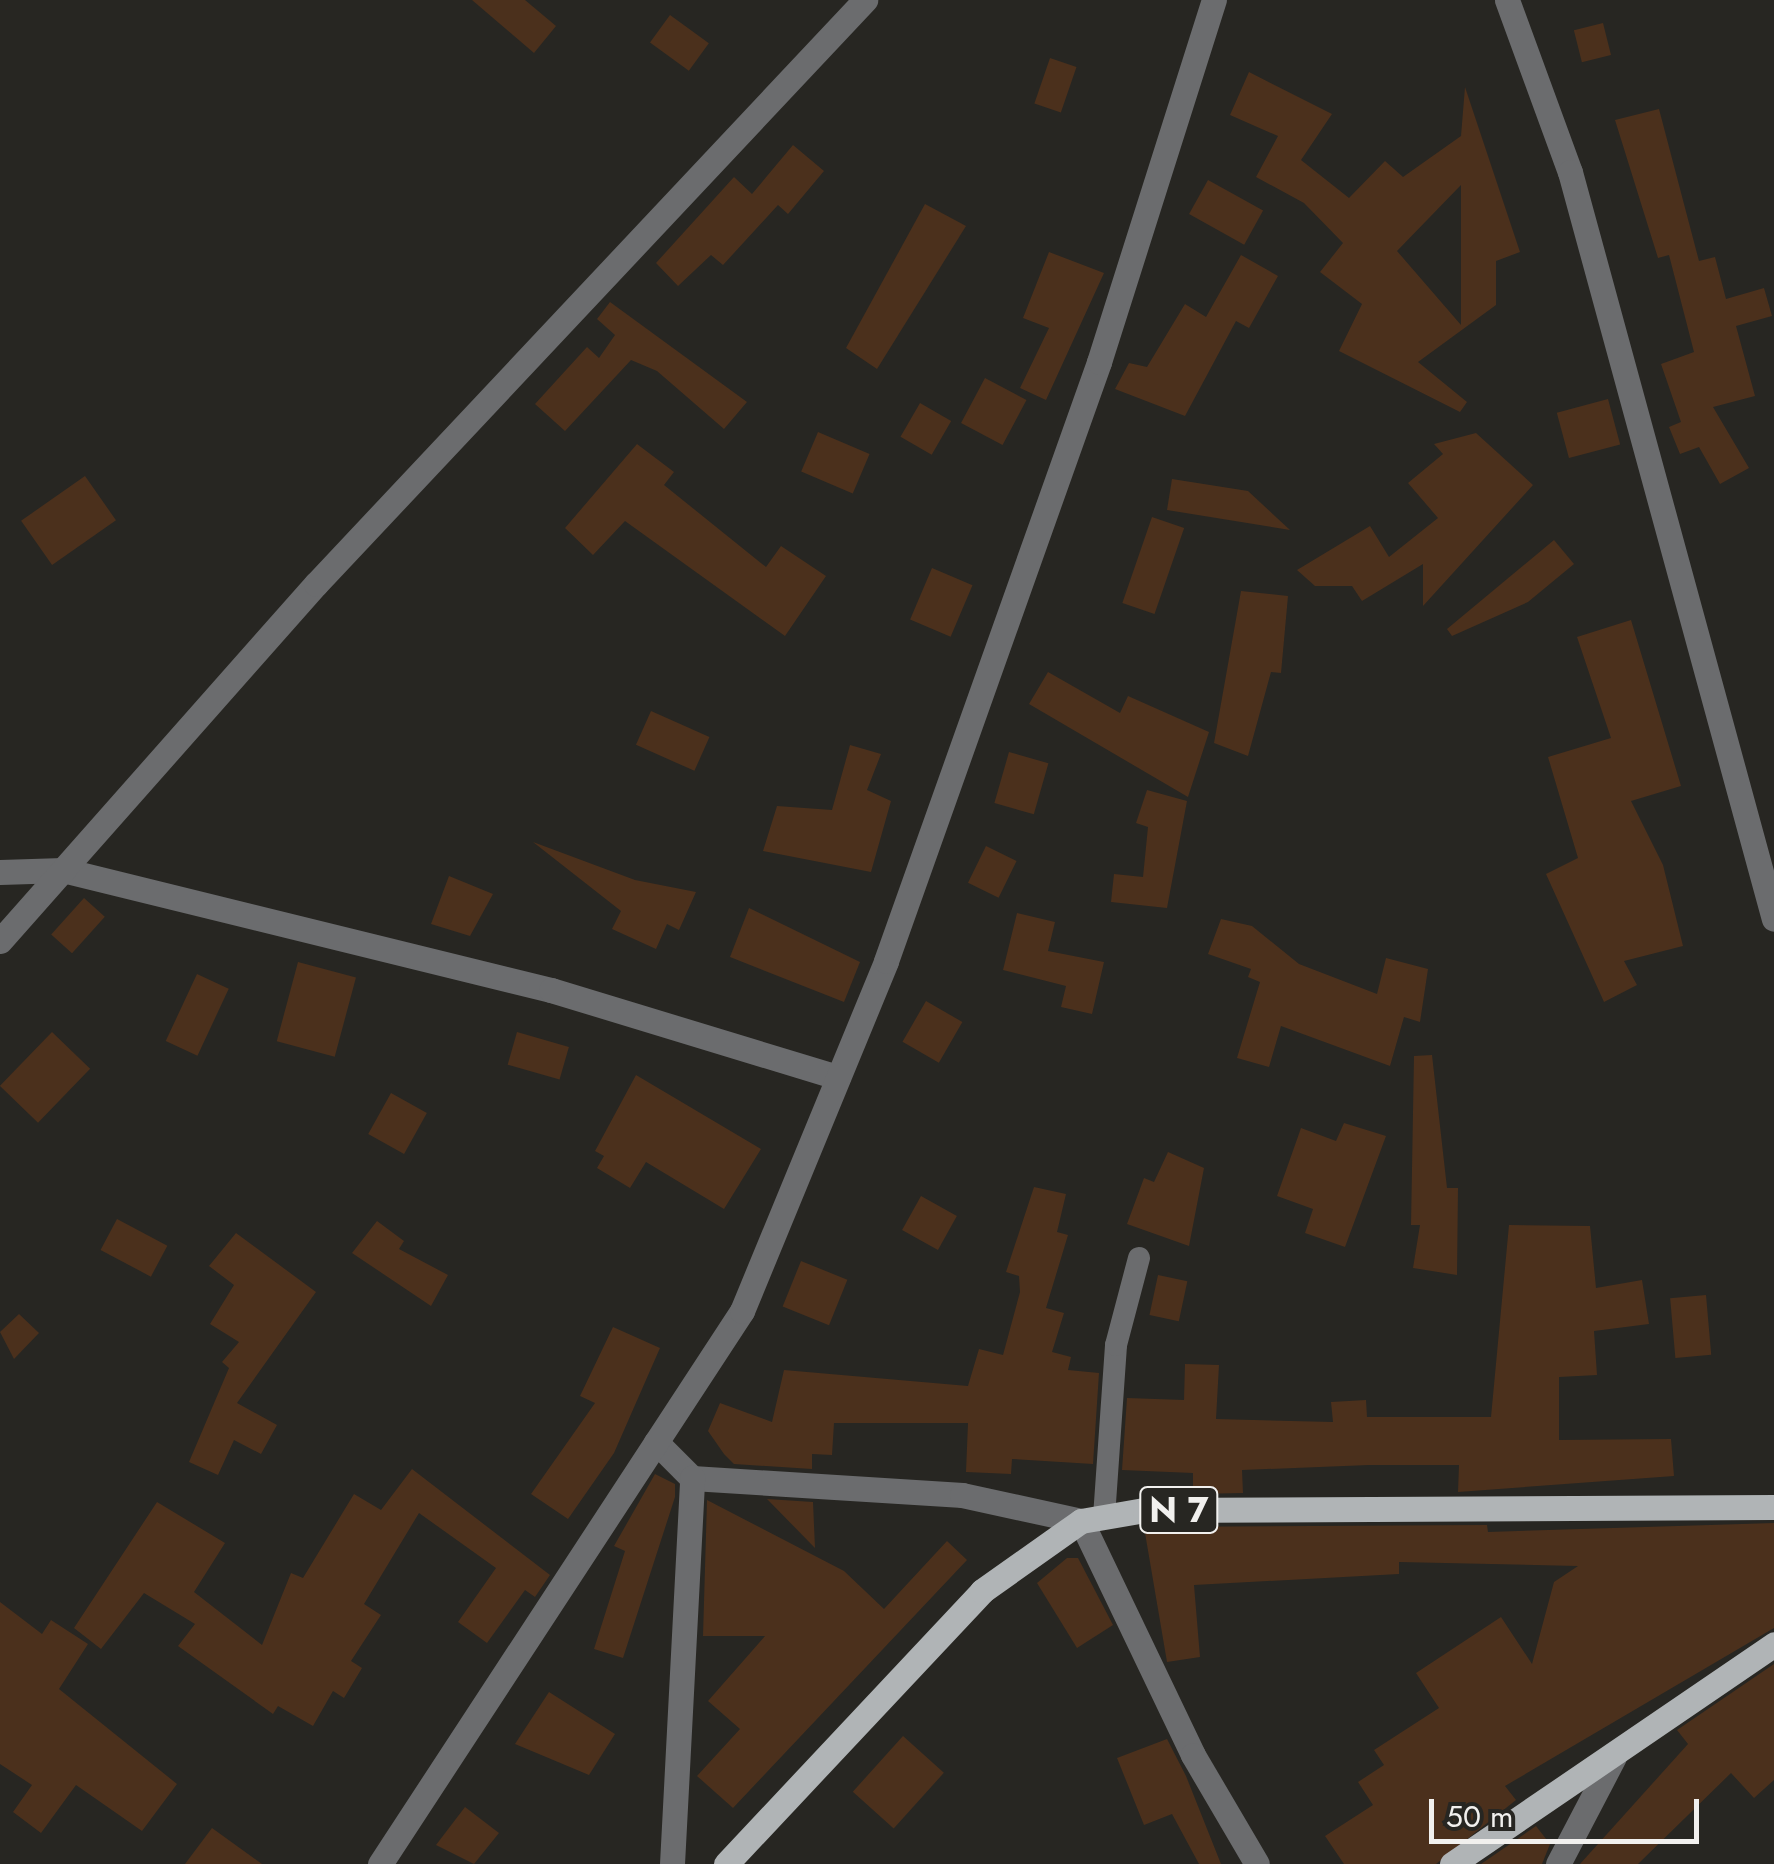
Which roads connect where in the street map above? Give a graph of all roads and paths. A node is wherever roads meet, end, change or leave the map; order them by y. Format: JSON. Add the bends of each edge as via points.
{"nodes":[{"id":1,"x":865,"y":0,"type":"edge"},
{"id":2,"x":1214,"y":0,"type":"edge"},
{"id":3,"x":1507,"y":0,"type":"edge"},
{"id":4,"x":63,"y":870,"type":"junction"},
{"id":5,"x":0,"y":872,"type":"edge"},
{"id":6,"x":1774,"y":919,"type":"edge"},
{"id":7,"x":0,"y":941,"type":"edge"},
{"id":8,"x":838,"y":1077,"type":"junction"},
{"id":9,"x":1139,"y":1258,"type":"dead end"},
{"id":10,"x":656,"y":1442,"type":"junction"},
{"id":11,"x":692,"y":1478,"type":"junction"},
{"id":12,"x":1774,"y":1507,"type":"edge"},
{"id":13,"x":1093,"y":1519,"type":"junction"},
{"id":14,"x":1774,"y":1644,"type":"edge"},
{"id":15,"x":1614,"y":1757,"type":"junction"},
{"id":16,"x":380,"y":1864,"type":"edge"},
{"id":17,"x":672,"y":1864,"type":"edge"},
{"id":18,"x":726,"y":1864,"type":"edge"},
{"id":19,"x":1257,"y":1864,"type":"edge"},
{"id":20,"x":1452,"y":1864,"type":"edge"},
{"id":21,"x":1558,"y":1864,"type":"edge"}],
"edges":[{"from":1,"to":4,"type":"street","via":[[316,584]]},
{"from":2,"to":8,"type":"street","via":[[1092,380]]},
{"from":3,"to":6,"type":"street","via":[[1570,172]]},
{"from":4,"to":5,"type":"street"},
{"from":4,"to":7,"type":"street"},
{"from":4,"to":8,"type":"street","via":[[552,990]]},
{"from":8,"to":10,"type":"street","via":[[742,1311]]},
{"from":9,"to":13,"type":"lane","via":[[1116,1345]]},
{"from":10,"to":11,"type":"street"},
{"from":10,"to":16,"type":"street"},
{"from":11,"to":13,"type":"street","via":[[962,1496]]},
{"from":11,"to":17,"type":"street"},
{"from":12,"to":13,"type":"main road","number":"N 7"},
{"from":13,"to":18,"type":"main road","via":[[982,1591]]},
{"from":13,"to":19,"type":"street"},
{"from":14,"to":15,"type":"main road"},
{"from":15,"to":20,"type":"main road"},
{"from":15,"to":21,"type":"street"}]}
